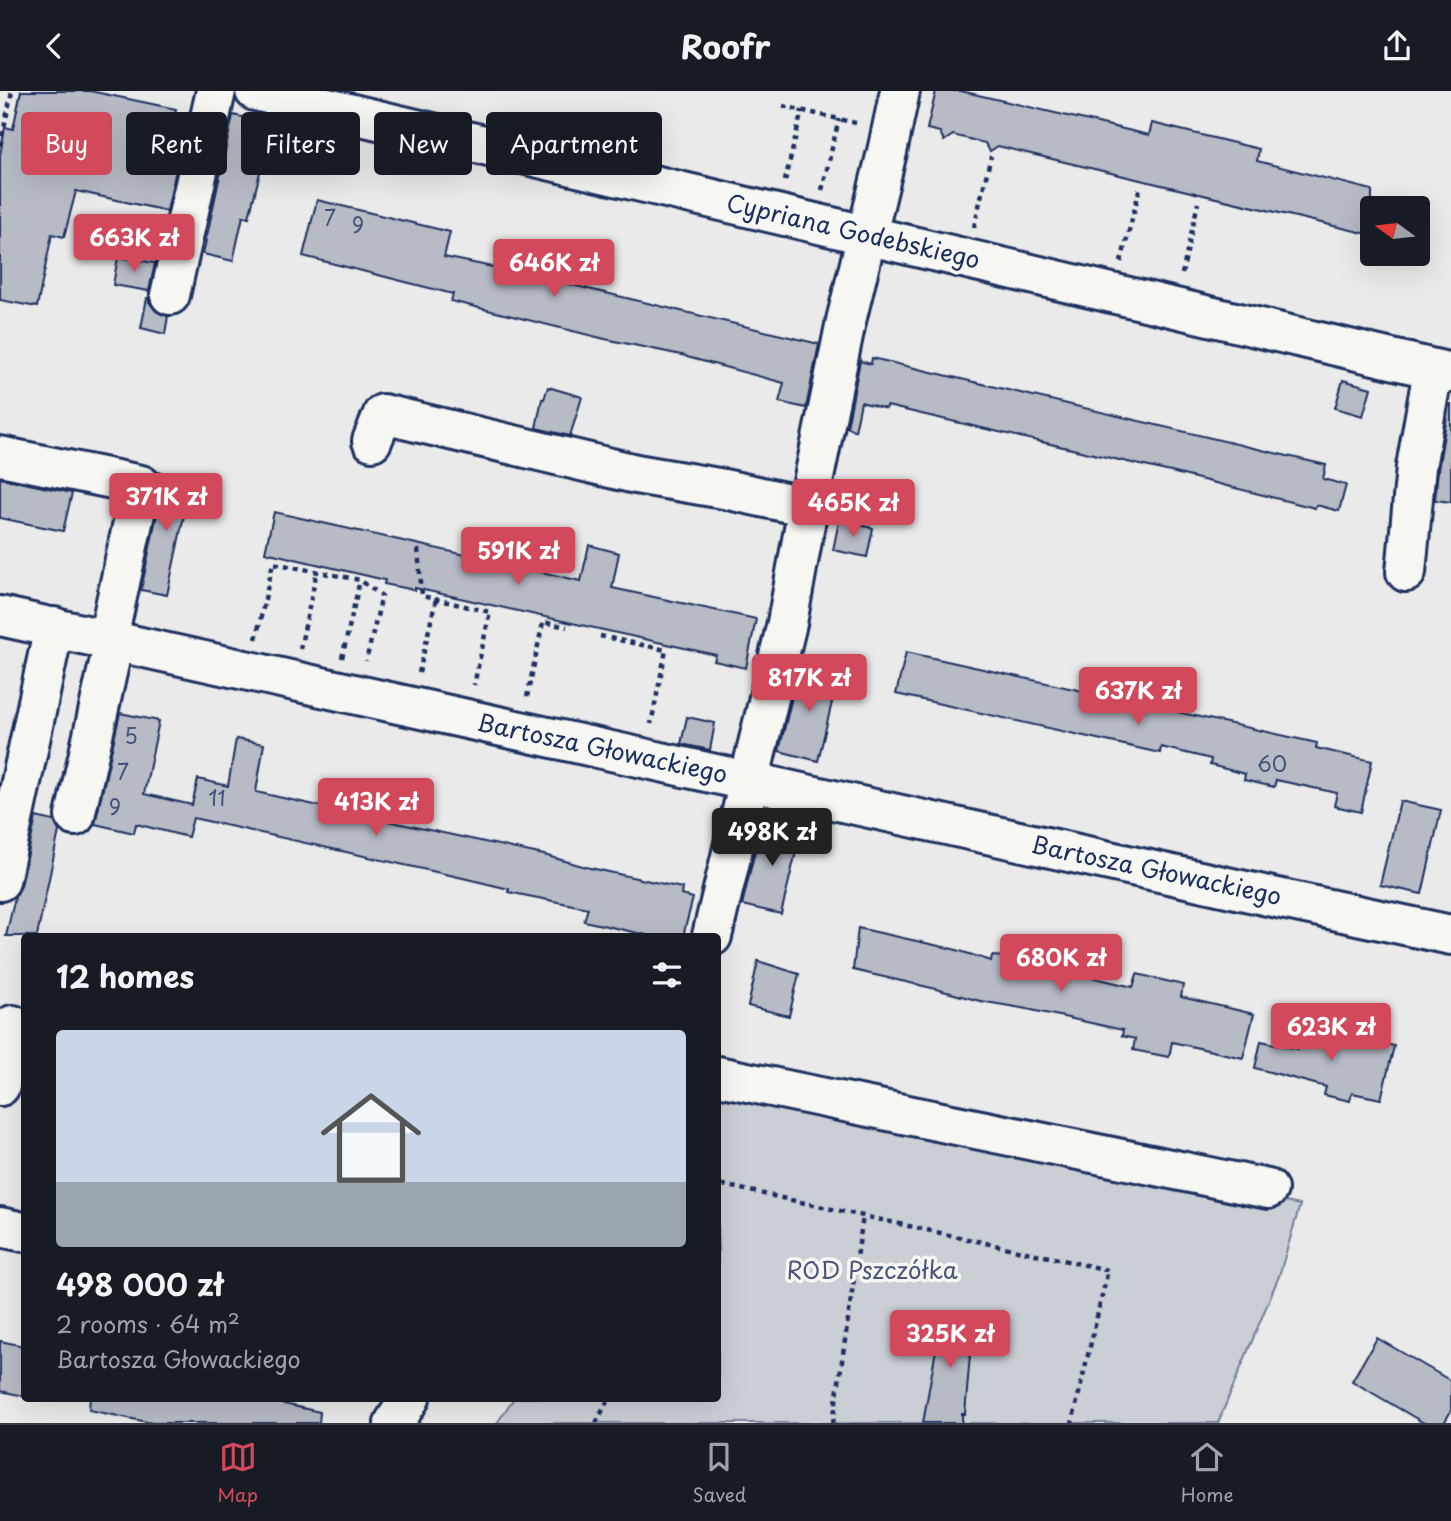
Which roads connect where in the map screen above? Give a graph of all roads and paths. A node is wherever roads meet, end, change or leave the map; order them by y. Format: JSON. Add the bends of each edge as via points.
{"nodes":[{"id":1,"x":12,"y":91,"type":"edge"},
{"id":2,"x":216,"y":91,"type":"edge"},
{"id":3,"x":255,"y":91,"type":"edge"},
{"id":4,"x":900,"y":91,"type":"edge"},
{"id":5,"x":783,"y":106,"type":"dead end"},
{"id":6,"x":802,"y":110,"type":"junction"},
{"id":7,"x":839,"y":119,"type":"junction"},
{"id":8,"x":892,"y":131,"type":"junction"},
{"id":9,"x":0,"y":146,"type":"edge"},
{"id":10,"x":991,"y":156,"type":"dead end"},
{"id":11,"x":783,"y":186,"type":"dead end"},
{"id":12,"x":1140,"y":188,"type":"dead end"},
{"id":13,"x":820,"y":195,"type":"dead end"},
{"id":14,"x":1198,"y":203,"type":"dead end"},
{"id":15,"x":973,"y":232,"type":"dead end"},
{"id":16,"x":867,"y":235,"type":"junction"},
{"id":17,"x":1120,"y":267,"type":"dead end"},
{"id":18,"x":1180,"y":282,"type":"dead end"},
{"id":19,"x":170,"y":295,"type":"dead end"},
{"id":20,"x":1442,"y":371,"type":"edge"},
{"id":21,"x":372,"y":441,"type":"dead end"},
{"id":22,"x":0,"y":456,"type":"edge"},
{"id":23,"x":808,"y":507,"type":"junction"},
{"id":24,"x":418,"y":549,"type":"dead end"},
{"id":25,"x":317,"y":571,"type":"junction"},
{"id":26,"x":1406,"y":572,"type":"dead end"},
{"id":27,"x":360,"y":580,"type":"junction"},
{"id":28,"x":436,"y":599,"type":"junction"},
{"id":29,"x":0,"y":615,"type":"edge"},
{"id":30,"x":54,"y":627,"type":"junction"},
{"id":31,"x":567,"y":627,"type":"dead end"},
{"id":32,"x":600,"y":636,"type":"dead end"},
{"id":33,"x":111,"y":640,"type":"junction"},
{"id":34,"x":255,"y":644,"type":"dead end"},
{"id":35,"x":299,"y":655,"type":"dead end"},
{"id":36,"x":340,"y":664,"type":"dead end"},
{"id":37,"x":365,"y":666,"type":"dead end"},
{"id":38,"x":418,"y":677,"type":"dead end"},
{"id":39,"x":472,"y":695,"type":"dead end"},
{"id":40,"x":526,"y":701,"type":"dead end"},
{"id":41,"x":649,"y":733,"type":"dead end"},
{"id":42,"x":748,"y":782,"type":"junction"},
{"id":43,"x":75,"y":817,"type":"dead end"},
{"id":44,"x":0,"y":881,"type":"edge"},
{"id":45,"x":713,"y":933,"type":"edge"},
{"id":46,"x":1451,"y":935,"type":"edge"},
{"id":47,"x":13,"y":1025,"type":"dead end"},
{"id":48,"x":721,"y":1077,"type":"edge"},
{"id":49,"x":0,"y":1086,"type":"edge"},
{"id":50,"x":721,"y":1189,"type":"edge"},
{"id":51,"x":1268,"y":1189,"type":"dead end"},
{"id":52,"x":863,"y":1216,"type":"junction"},
{"id":53,"x":0,"y":1227,"type":"edge"},
{"id":54,"x":21,"y":1231,"type":"edge"},
{"id":55,"x":407,"y":1402,"type":"edge"},
{"id":56,"x":607,"y":1402,"type":"edge"},
{"id":57,"x":394,"y":1423,"type":"edge"},
{"id":58,"x":596,"y":1423,"type":"edge"},
{"id":59,"x":833,"y":1423,"type":"edge"},
{"id":60,"x":1072,"y":1423,"type":"edge"}],
"edges":[{"from":1,"to":9,"type":"path"},
{"from":2,"to":19,"type":"street"},
{"from":3,"to":16,"type":"street","name":"Cypriana Godebskiego"},
{"from":4,"to":8,"type":"street"},
{"from":5,"to":6,"type":"path"},
{"from":6,"to":7,"type":"path"},
{"from":6,"to":11,"type":"path"},
{"from":7,"to":8,"type":"path"},
{"from":7,"to":13,"type":"path"},
{"from":8,"to":16,"type":"street"},
{"from":10,"to":15,"type":"path"},
{"from":12,"to":17,"type":"path"},
{"from":14,"to":18,"type":"path"},
{"from":16,"to":20,"type":"street","name":"Cypriana Godebskiego"},
{"from":16,"to":23,"type":"street"},
{"from":20,"to":26,"type":"street","via":[[1416,467]]},
{"from":21,"to":23,"type":"street","via":[[383,414],[636,474]]},
{"from":22,"to":33,"type":"street","via":[[141,485]]},
{"from":23,"to":42,"type":"street","via":[[787,623]]},
{"from":24,"to":28,"type":"path","via":[[422,596]]},
{"from":25,"to":27,"type":"path"},
{"from":25,"to":34,"type":"path","via":[[273,563]]},
{"from":25,"to":35,"type":"path"},
{"from":27,"to":36,"type":"path"},
{"from":27,"to":37,"type":"path","via":[[382,596]]},
{"from":28,"to":38,"type":"path"},
{"from":28,"to":39,"type":"path","via":[[490,612]]},
{"from":29,"to":30,"type":"street","name":"Bartosza Głowackiego"},
{"from":30,"to":33,"type":"street","name":"Bartosza Głowackiego"},
{"from":30,"to":44,"type":"street"},
{"from":31,"to":40,"type":"path","via":[[543,622]]},
{"from":32,"to":41,"type":"path","via":[[666,650]]},
{"from":33,"to":42,"type":"street","name":"Bartosza Głowackiego"},
{"from":33,"to":43,"type":"street"},
{"from":42,"to":45,"type":"street"},
{"from":42,"to":46,"type":"street","name":"Bartosza Głowackiego"},
{"from":47,"to":49,"type":"street"},
{"from":48,"to":51,"type":"street"},
{"from":50,"to":52,"type":"path","via":[[723,1185]]},
{"from":52,"to":59,"type":"path"},
{"from":52,"to":60,"type":"path","via":[[1108,1270]]},
{"from":53,"to":54,"type":"street"},
{"from":55,"to":57,"type":"street"},
{"from":56,"to":58,"type":"path"}]}
